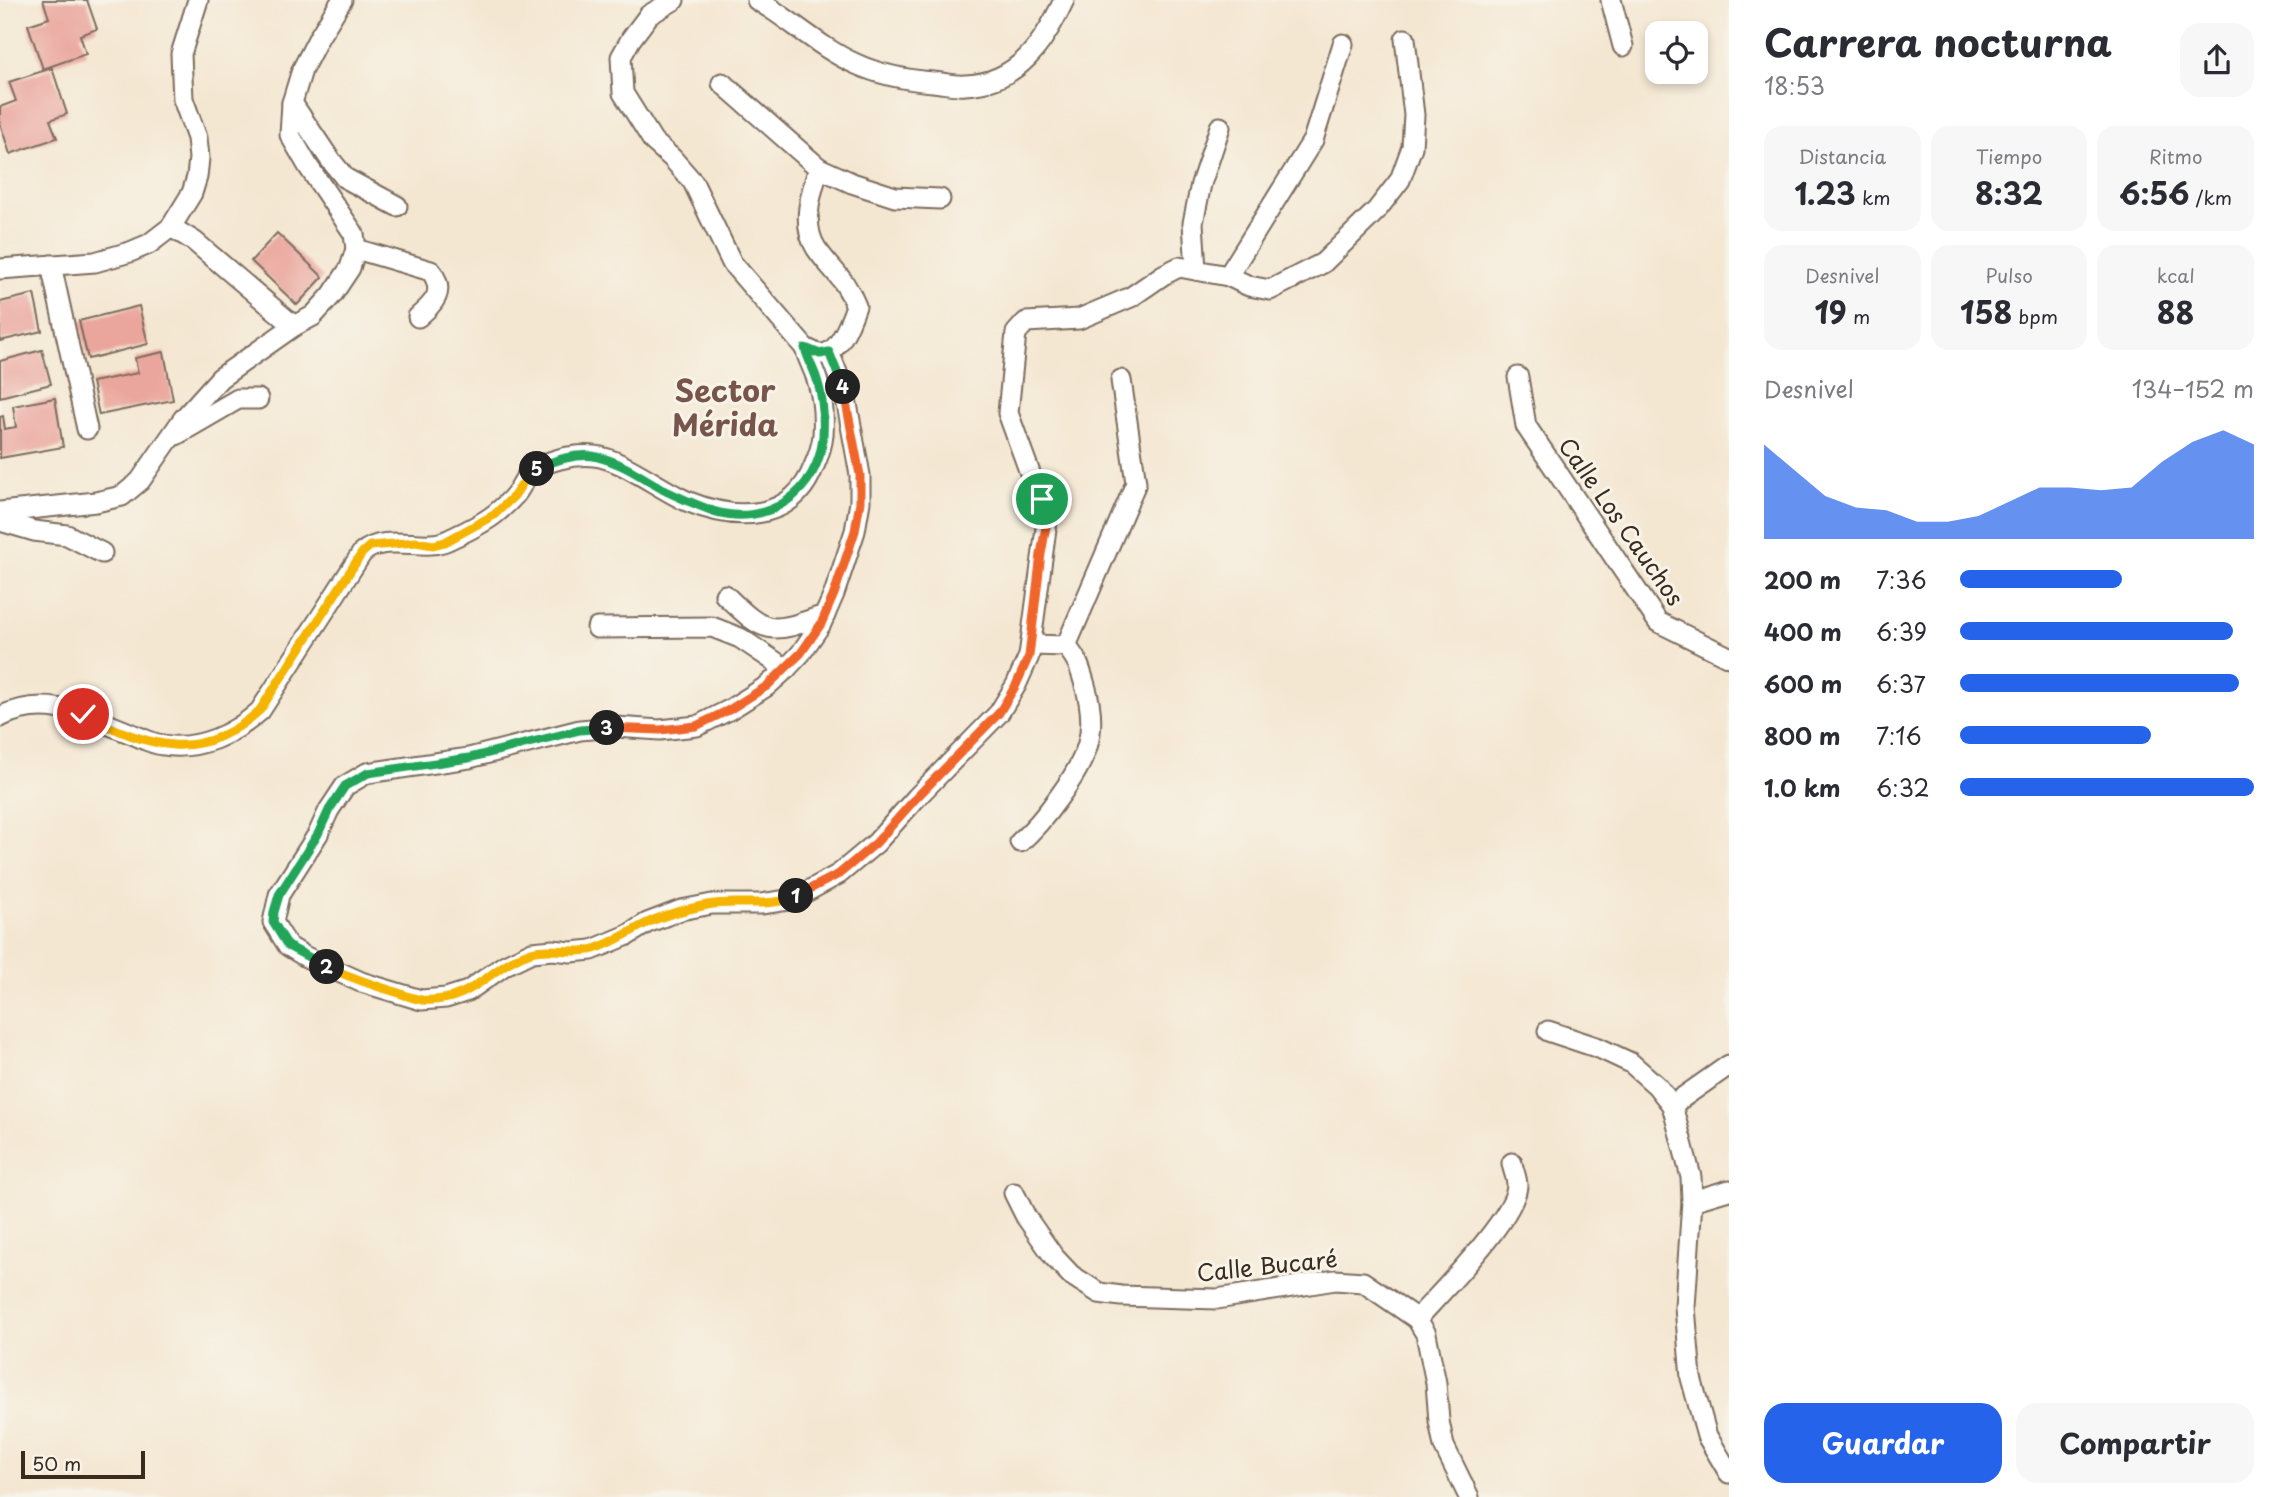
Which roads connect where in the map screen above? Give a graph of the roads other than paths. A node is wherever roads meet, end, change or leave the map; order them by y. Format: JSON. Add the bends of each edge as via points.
{"nodes":[{"id":1,"x":198,"y":0,"type":"edge"},
{"id":2,"x":342,"y":0,"type":"edge"},
{"id":3,"x":674,"y":0,"type":"edge"},
{"id":4,"x":757,"y":0,"type":"edge"},
{"id":5,"x":1064,"y":0,"type":"edge"},
{"id":6,"x":1611,"y":0,"type":"edge"},
{"id":7,"x":1405,"y":39,"type":"dead end"},
{"id":8,"x":1343,"y":44,"type":"dead end"},
{"id":9,"x":1623,"y":46,"type":"dead end"},
{"id":10,"x":722,"y":82,"type":"dead end"},
{"id":11,"x":292,"y":103,"type":"junction"},
{"id":12,"x":1220,"y":127,"type":"dead end"},
{"id":13,"x":819,"y":168,"type":"junction"},
{"id":14,"x":940,"y":199,"type":"dead end"},
{"id":15,"x":397,"y":206,"type":"dead end"},
{"id":16,"x":171,"y":227,"type":"junction"},
{"id":17,"x":356,"y":249,"type":"junction"},
{"id":18,"x":51,"y":265,"type":"junction"},
{"id":19,"x":0,"y":270,"type":"edge"},
{"id":20,"x":1196,"y":270,"type":"junction"},
{"id":21,"x":1228,"y":276,"type":"junction"},
{"id":22,"x":418,"y":317,"type":"dead end"},
{"id":23,"x":294,"y":326,"type":"junction"},
{"id":24,"x":805,"y":348,"type":"junction"},
{"id":25,"x":829,"y":352,"type":"junction"},
{"id":26,"x":1518,"y":377,"type":"dead end"},
{"id":27,"x":1121,"y":380,"type":"dead end"},
{"id":28,"x":258,"y":399,"type":"dead end"},
{"id":29,"x":88,"y":429,"type":"dead end"},
{"id":30,"x":169,"y":439,"type":"junction"},
{"id":31,"x":0,"y":512,"type":"edge"},
{"id":32,"x":0,"y":522,"type":"edge"},
{"id":33,"x":102,"y":553,"type":"dead end"},
{"id":34,"x":725,"y":595,"type":"dead end"},
{"id":35,"x":825,"y":615,"type":"junction"},
{"id":36,"x":597,"y":628,"type":"dead end"},
{"id":37,"x":1031,"y":645,"type":"junction"},
{"id":38,"x":1066,"y":646,"type":"junction"},
{"id":39,"x":1729,"y":657,"type":"edge"},
{"id":40,"x":786,"y":669,"type":"junction"},
{"id":41,"x":0,"y":717,"type":"edge"},
{"id":42,"x":1020,"y":842,"type":"dead end"},
{"id":43,"x":1548,"y":1031,"type":"dead end"},
{"id":44,"x":1729,"y":1065,"type":"edge"},
{"id":45,"x":1672,"y":1105,"type":"junction"},
{"id":46,"x":1512,"y":1163,"type":"dead end"},
{"id":47,"x":1729,"y":1190,"type":"edge"},
{"id":48,"x":1014,"y":1193,"type":"dead end"},
{"id":49,"x":1692,"y":1201,"type":"junction"},
{"id":50,"x":1417,"y":1319,"type":"junction"},
{"id":51,"x":1729,"y":1473,"type":"edge"},
{"id":52,"x":1469,"y":1497,"type":"edge"}],
"edges":[{"from":1,"to":16,"type":"street","via":[[181,54],[183,99],[200,158],[192,193]]},
{"from":2,"to":11,"type":"street","via":[[302,70]]},
{"from":3,"to":24,"type":"street","via":[[649,15],[621,57],[623,93],[653,141],[692,182],[732,263]]},
{"from":4,"to":5,"type":"street","via":[[856,64],[920,81],[966,85],[1003,77],[1030,57],[1049,32]]},
{"from":6,"to":9,"type":"street"},
{"from":7,"to":21,"type":"street","via":[[1414,115],[1412,146],[1400,180],[1323,263],[1270,290]]},
{"from":8,"to":21,"type":"street","via":[[1314,139]]},
{"from":10,"to":13,"type":"street"},
{"from":11,"to":15,"type":"street","via":[[345,177]]},
{"from":11,"to":17,"type":"street","via":[[290,135],[354,234]]},
{"from":12,"to":20,"type":"street","via":[[1193,223]]},
{"from":13,"to":14,"type":"street","via":[[895,197]]},
{"from":13,"to":25,"type":"street","via":[[809,228],[815,246],[842,278],[856,306],[849,326]]},
{"from":16,"to":18,"type":"street","via":[[130,252],[95,262]]},
{"from":16,"to":23,"type":"street","via":[[194,241]]},
{"from":17,"to":22,"type":"street","via":[[431,271],[437,279],[435,302]]},
{"from":17,"to":23,"type":"street","via":[[332,295],[313,316]]},
{"from":18,"to":19,"type":"street"},
{"from":18,"to":29,"type":"street"},
{"from":20,"to":21,"type":"street"},
{"from":20,"to":37,"type":"street","via":[[1179,267],[1098,312],[1079,319],[1026,322],[1016,333],[1008,414],[1047,521]]},
{"from":23,"to":30,"type":"street","via":[[220,378]]},
{"from":24,"to":25,"type":"street"},
{"from":24,"to":41,"type":"street","via":[[818,382],[823,438],[809,480],[792,499],[778,506],[760,513],[717,512],[595,455],[553,460],[529,474],[494,515],[445,542],[370,546],[260,710],[226,735],[195,744],[160,745],[72,709],[48,706]]},
{"from":25,"to":35,"type":"street","via":[[845,393],[860,475],[860,502],[855,531]]},
{"from":26,"to":39,"type":"street","name":"Calle Los Cauchos","via":[[1526,426],[1658,622]]},
{"from":27,"to":38,"type":"street","via":[[1136,483]]},
{"from":28,"to":30,"type":"street","via":[[238,399]]},
{"from":30,"to":31,"type":"street","via":[[140,481],[122,496]]},
{"from":32,"to":33,"type":"street","via":[[67,535]]},
{"from":34,"to":35,"type":"street","via":[[764,627],[778,629]]},
{"from":35,"to":40,"type":"street"},
{"from":36,"to":40,"type":"street","via":[[712,627],[740,638]]},
{"from":37,"to":38,"type":"street"},
{"from":37,"to":40,"type":"street","via":[[999,713],[876,843],[839,874],[788,900],[681,910],[592,950],[532,952],[468,991],[421,1000],[361,982],[306,957],[288,946],[273,922],[279,895],[329,810],[345,786],[368,773],[469,758],[580,730],[696,726],[767,686]]},
{"from":38,"to":42,"type":"street","via":[[1077,659],[1091,704],[1087,752],[1037,827]]},
{"from":43,"to":45,"type":"street","via":[[1631,1063]]},
{"from":44,"to":45,"type":"street"},
{"from":45,"to":49,"type":"street"},
{"from":46,"to":50,"type":"street","via":[[1517,1184],[1512,1205]]},
{"from":47,"to":49,"type":"street"},
{"from":48,"to":50,"type":"street","name":"Calle Bucaré","via":[[1054,1257],[1070,1275],[1099,1293],[1217,1299],[1335,1280],[1363,1282]]},
{"from":49,"to":51,"type":"street","via":[[1685,1307],[1691,1378],[1707,1436]]},
{"from":50,"to":52,"type":"street","via":[[1431,1353],[1444,1446]]}]}
